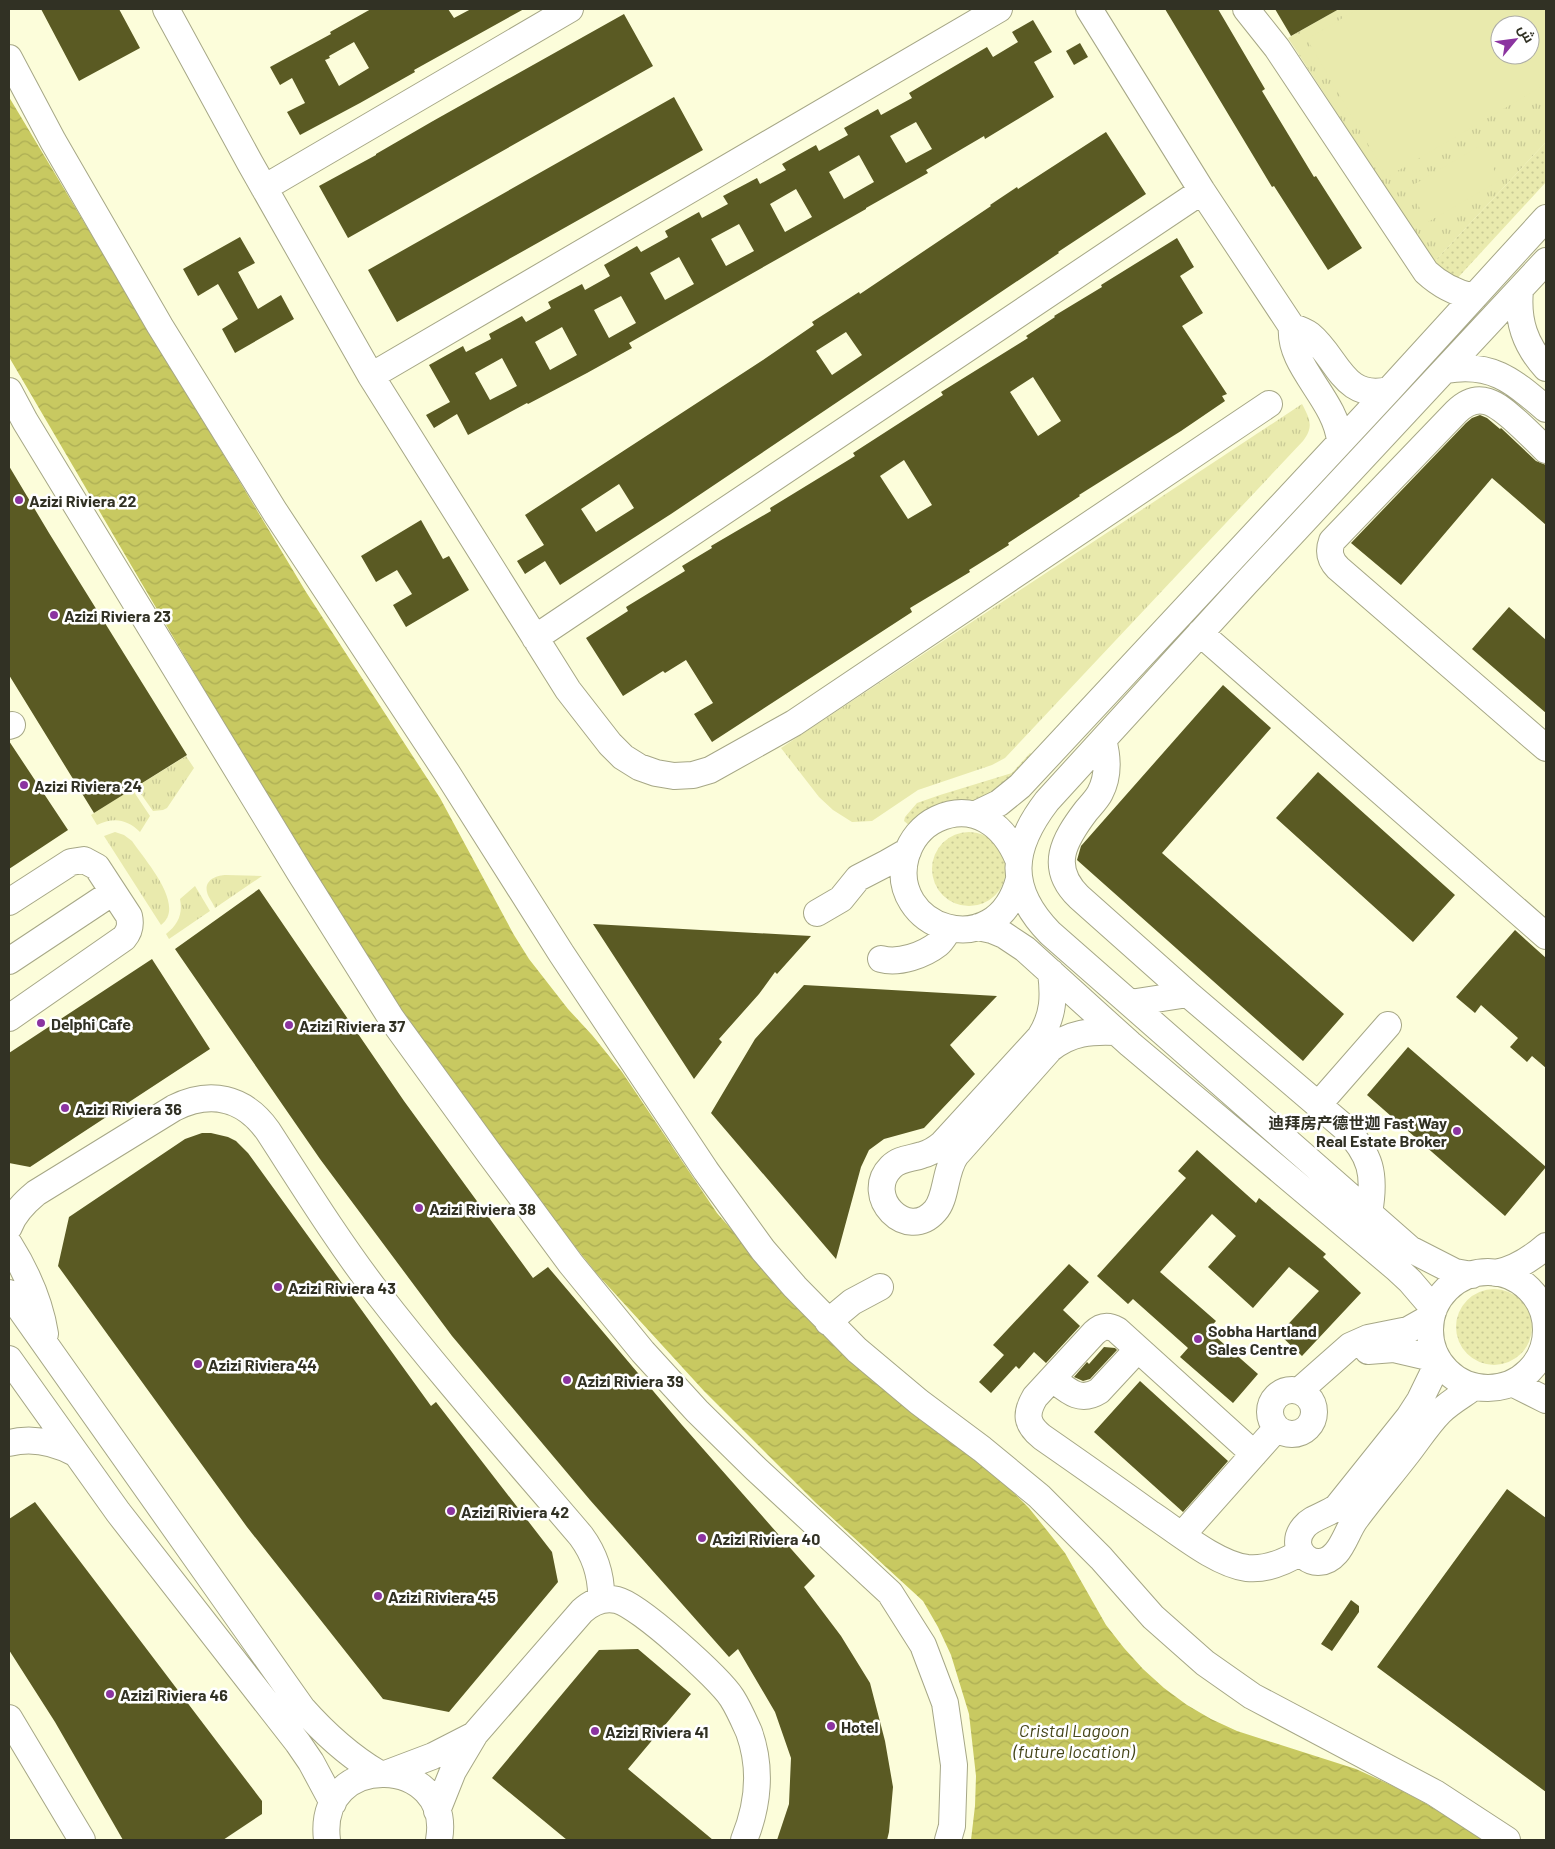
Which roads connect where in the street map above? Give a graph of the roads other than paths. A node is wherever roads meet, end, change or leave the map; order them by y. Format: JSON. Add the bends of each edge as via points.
{"nodes":[{"id":1,"x":166,"y":9,"type":"edge"},
{"id":2,"x":570,"y":9,"type":"edge"},
{"id":3,"x":999,"y":9,"type":"edge"},
{"id":4,"x":1089,"y":9,"type":"edge"},
{"id":5,"x":1252,"y":11,"type":"edge"},
{"id":6,"x":9,"y":58,"type":"edge"},
{"id":7,"x":264,"y":188,"type":"junction"},
{"id":8,"x":1202,"y":191,"type":"junction"},
{"id":9,"x":1546,"y":218,"type":"edge"},
{"id":10,"x":1546,"y":261,"type":"edge"},
{"id":11,"x":1520,"y":290,"type":"junction"},
{"id":12,"x":1474,"y":297,"type":"junction"},
{"id":13,"x":1292,"y":327,"type":"junction"},
{"id":14,"x":1546,"y":368,"type":"edge"},
{"id":15,"x":1446,"y":370,"type":"junction"},
{"id":16,"x":370,"y":376,"type":"junction"},
{"id":17,"x":1389,"y":390,"type":"junction"},
{"id":18,"x":9,"y":391,"type":"edge"},
{"id":19,"x":1269,"y":404,"type":"dead end"},
{"id":20,"x":1546,"y":409,"type":"edge"},
{"id":21,"x":1340,"y":441,"type":"junction"},
{"id":22,"x":1546,"y":450,"type":"edge"},
{"id":23,"x":1200,"y":633,"type":"junction"},
{"id":24,"x":535,"y":638,"type":"junction"},
{"id":25,"x":1103,"y":740,"type":"junction"},
{"id":26,"x":1546,"y":748,"type":"edge"},
{"id":27,"x":974,"y":815,"type":"junction"},
{"id":28,"x":908,"y":851,"type":"junction"},
{"id":29,"x":1018,"y":869,"type":"junction"},
{"id":30,"x":862,"y":876,"type":"junction"},
{"id":31,"x":113,"y":892,"type":"junction"},
{"id":32,"x":911,"y":898,"type":"junction"},
{"id":33,"x":9,"y":902,"type":"edge"},
{"id":34,"x":817,"y":913,"type":"dead end"},
{"id":35,"x":978,"y":927,"type":"junction"},
{"id":36,"x":950,"y":928,"type":"junction"},
{"id":37,"x":1546,"y":936,"type":"edge"},
{"id":38,"x":882,"y":959,"type":"dead end"},
{"id":39,"x":9,"y":961,"type":"edge"},
{"id":40,"x":1051,"y":972,"type":"junction"},
{"id":41,"x":1188,"y":994,"type":"junction"},
{"id":42,"x":1130,"y":1003,"type":"junction"},
{"id":43,"x":9,"y":1018,"type":"edge"},
{"id":44,"x":1388,"y":1025,"type":"dead end"},
{"id":45,"x":1116,"y":1032,"type":"junction"},
{"id":46,"x":1318,"y":1105,"type":"junction"},
{"id":47,"x":1369,"y":1213,"type":"junction"},
{"id":48,"x":9,"y":1227,"type":"edge"},
{"id":49,"x":9,"y":1244,"type":"edge"},
{"id":50,"x":1546,"y":1246,"type":"edge"},
{"id":51,"x":1484,"y":1274,"type":"junction"},
{"id":52,"x":880,"y":1287,"type":"dead end"},
{"id":53,"x":9,"y":1293,"type":"edge"},
{"id":54,"x":1433,"y":1313,"type":"junction"},
{"id":55,"x":1545,"y":1321,"type":"edge"},
{"id":56,"x":828,"y":1322,"type":"junction"},
{"id":57,"x":1138,"y":1349,"type":"junction"},
{"id":58,"x":48,"y":1350,"type":"junction"},
{"id":59,"x":9,"y":1359,"type":"edge"},
{"id":60,"x":1438,"y":1360,"type":"junction"},
{"id":61,"x":1052,"y":1379,"type":"junction"},
{"id":62,"x":1512,"y":1383,"type":"junction"},
{"id":63,"x":1474,"y":1387,"type":"junction"},
{"id":64,"x":1306,"y":1398,"type":"junction"},
{"id":65,"x":1546,"y":1400,"type":"edge"},
{"id":66,"x":1277,"y":1428,"type":"junction"},
{"id":67,"x":9,"y":1443,"type":"edge"},
{"id":68,"x":75,"y":1454,"type":"junction"},
{"id":69,"x":1254,"y":1454,"type":"junction"},
{"id":70,"x":1182,"y":1535,"type":"junction"},
{"id":71,"x":1301,"y":1552,"type":"junction"},
{"id":72,"x":601,"y":1600,"type":"junction"},
{"id":73,"x":9,"y":1718,"type":"edge"},
{"id":74,"x":475,"y":1734,"type":"junction"},
{"id":75,"x":383,"y":1773,"type":"junction"},
{"id":76,"x":333,"y":1803,"type":"junction"},
{"id":77,"x":437,"y":1811,"type":"junction"},
{"id":78,"x":82,"y":1840,"type":"edge"},
{"id":79,"x":327,"y":1840,"type":"edge"},
{"id":80,"x":439,"y":1840,"type":"edge"},
{"id":81,"x":744,"y":1840,"type":"edge"},
{"id":82,"x":948,"y":1840,"type":"edge"},
{"id":83,"x":1507,"y":1840,"type":"edge"}],
"edges":[{"from":1,"to":7,"type":"street"},
{"from":2,"to":7,"type":"street"},
{"from":3,"to":16,"type":"street"},
{"from":4,"to":8,"type":"street"},
{"from":5,"to":12,"type":"street","via":[[1426,272],[1442,285]]},
{"from":6,"to":56,"type":"street","via":[[160,326],[274,512],[706,1171],[763,1250]]},
{"from":7,"to":16,"type":"street"},
{"from":8,"to":13,"type":"street"},
{"from":8,"to":24,"type":"street"},
{"from":9,"to":12,"type":"street"},
{"from":10,"to":11,"type":"street"},
{"from":11,"to":14,"type":"street","via":[[1523,332]]},
{"from":11,"to":15,"type":"street"},
{"from":12,"to":17,"type":"street"},
{"from":13,"to":17,"type":"street","via":[[1316,340],[1351,384],[1371,392]]},
{"from":13,"to":21,"type":"street","via":[[1294,349],[1333,415]]},
{"from":15,"to":20,"type":"street","via":[[1470,368],[1494,372],[1516,383]]},
{"from":15,"to":23,"type":"street"},
{"from":16,"to":24,"type":"street"},
{"from":17,"to":21,"type":"street"},
{"from":18,"to":82,"type":"street","via":[[300,873],[392,1018],[489,1153],[571,1264],[697,1411],[890,1593],[923,1645],[944,1703],[954,1764],[952,1826]]},
{"from":19,"to":24,"type":"street","via":[[794,723],[710,770],[674,776],[639,767],[623,757],[568,690]]},
{"from":21,"to":27,"type":"street","via":[[1020,786]]},
{"from":22,"to":26,"type":"street","via":[[1496,404],[1482,400],[1467,404],[1332,541],[1329,553],[1338,568]]},
{"from":23,"to":25,"type":"street"},
{"from":23,"to":37,"type":"street"},
{"from":25,"to":29,"type":"street","via":[[1037,814],[1028,828]]},
{"from":25,"to":41,"type":"street","via":[[1108,764],[1106,779],[1100,793],[1067,838],[1062,856],[1064,874],[1079,897]]},
{"from":27,"to":28,"type":"street","via":[[955,814],[936,819],[921,830]]},
{"from":27,"to":29,"type":"street","via":[[1002,831],[1012,844]]},
{"from":28,"to":30,"type":"street"},
{"from":28,"to":32,"type":"street","via":[[904,883]]},
{"from":29,"to":35,"type":"street","via":[[1014,895],[1006,909]]},
{"from":29,"to":42,"type":"street","via":[[1027,902],[1041,924]]},
{"from":30,"to":32,"type":"street","via":[[888,884]]},
{"from":30,"to":34,"type":"street","via":[[854,880],[841,899]]},
{"from":31,"to":33,"type":"street","via":[[97,867],[91,862],[77,860]]},
{"from":31,"to":39,"type":"street"},
{"from":31,"to":43,"type":"street","via":[[129,916],[128,933]]},
{"from":32,"to":36,"type":"street","via":[[924,916]]},
{"from":35,"to":36,"type":"street"},
{"from":35,"to":40,"type":"street","via":[[1009,938]]},
{"from":36,"to":38,"type":"street","via":[[938,944],[922,953],[899,961]]},
{"from":40,"to":45,"type":"street"},
{"from":40,"to":45,"type":"street","via":[[1053,1004],[1049,1021],[1040,1037],[942,1144],[924,1155],[898,1162],[886,1174],[882,1191],[892,1214],[914,1222],[935,1211],[940,1204],[948,1169],[956,1155],[1050,1049],[1080,1032]]},
{"from":41,"to":42,"type":"street"},
{"from":41,"to":46,"type":"street"},
{"from":42,"to":47,"type":"street"},
{"from":44,"to":46,"type":"street"},
{"from":45,"to":54,"type":"street","via":[[1396,1268],[1410,1281]]},
{"from":46,"to":47,"type":"street","via":[[1344,1127],[1364,1152],[1373,1190]]},
{"from":47,"to":51,"type":"street","via":[[1425,1258],[1455,1272]]},
{"from":48,"to":72,"type":"street","via":[[15,1214],[36,1193],[186,1102],[214,1098],[227,1100],[251,1112],[268,1131],[335,1234],[418,1344],[581,1536],[597,1566]]},
{"from":49,"to":58,"type":"street","via":[[34,1292]]},
{"from":50,"to":51,"type":"street","via":[[1522,1264]]},
{"from":51,"to":54,"type":"street","via":[[1460,1280],[1449,1287]]},
{"from":51,"to":55,"type":"street","via":[[1511,1278],[1525,1286],[1536,1298]]},
{"from":52,"to":56,"type":"street","via":[[852,1302]]},
{"from":53,"to":58,"type":"street"},
{"from":54,"to":60,"type":"street","via":[[1430,1339]]},
{"from":54,"to":64,"type":"street","via":[[1408,1330],[1368,1338],[1350,1346]]},
{"from":55,"to":62,"type":"street","via":[[1542,1352],[1534,1365]]},
{"from":56,"to":83,"type":"street","via":[[887,1377],[1039,1496],[1095,1551],[1153,1617],[1205,1663],[1252,1696],[1428,1789]]},
{"from":57,"to":61,"type":"street","via":[[1093,1395],[1079,1397]]},
{"from":57,"to":61,"type":"street","via":[[1117,1330],[1105,1327],[1094,1333]]},
{"from":57,"to":69,"type":"street"},
{"from":58,"to":75,"type":"street","via":[[302,1708],[337,1745]]},
{"from":59,"to":68,"type":"street"},
{"from":60,"to":63,"type":"street","via":[[1448,1373]]},
{"from":60,"to":64,"type":"street","via":[[1394,1349],[1359,1354]]},
{"from":60,"to":71,"type":"street","via":[[1420,1400],[1400,1430],[1336,1507],[1304,1527],[1298,1540]]},
{"from":61,"to":70,"type":"street","via":[[1029,1407],[1028,1419],[1033,1430]]},
{"from":62,"to":63,"type":"street","via":[[1500,1387]]},
{"from":62,"to":65,"type":"street"},
{"from":63,"to":71,"type":"street","via":[[1440,1412],[1354,1521],[1337,1553],[1319,1563],[1312,1562]]},
{"from":64,"to":66,"type":"street","via":[[1313,1419],[1304,1430],[1290,1434]]},
{"from":64,"to":66,"type":"street","via":[[1286,1391],[1275,1398],[1270,1410]]},
{"from":66,"to":69,"type":"street"},
{"from":67,"to":68,"type":"street","via":[[38,1441],[64,1447]]},
{"from":68,"to":76,"type":"street","via":[[298,1743]]},
{"from":69,"to":70,"type":"street"},
{"from":70,"to":71,"type":"street","via":[[1220,1560],[1246,1568],[1272,1566]]},
{"from":72,"to":74,"type":"street","via":[[582,1611]]},
{"from":72,"to":81,"type":"street","via":[[616,1600],[630,1606],[700,1664],[732,1698],[749,1734],[756,1770],[755,1807]]},
{"from":73,"to":78,"type":"street"},
{"from":74,"to":75,"type":"street","via":[[433,1756]]},
{"from":74,"to":77,"type":"street","via":[[453,1771]]},
{"from":75,"to":76,"type":"street","via":[[367,1775],[347,1786]]},
{"from":75,"to":77,"type":"street","via":[[399,1775],[418,1785]]},
{"from":76,"to":79,"type":"street","via":[[326,1827]]},
{"from":77,"to":80,"type":"street"}]}
